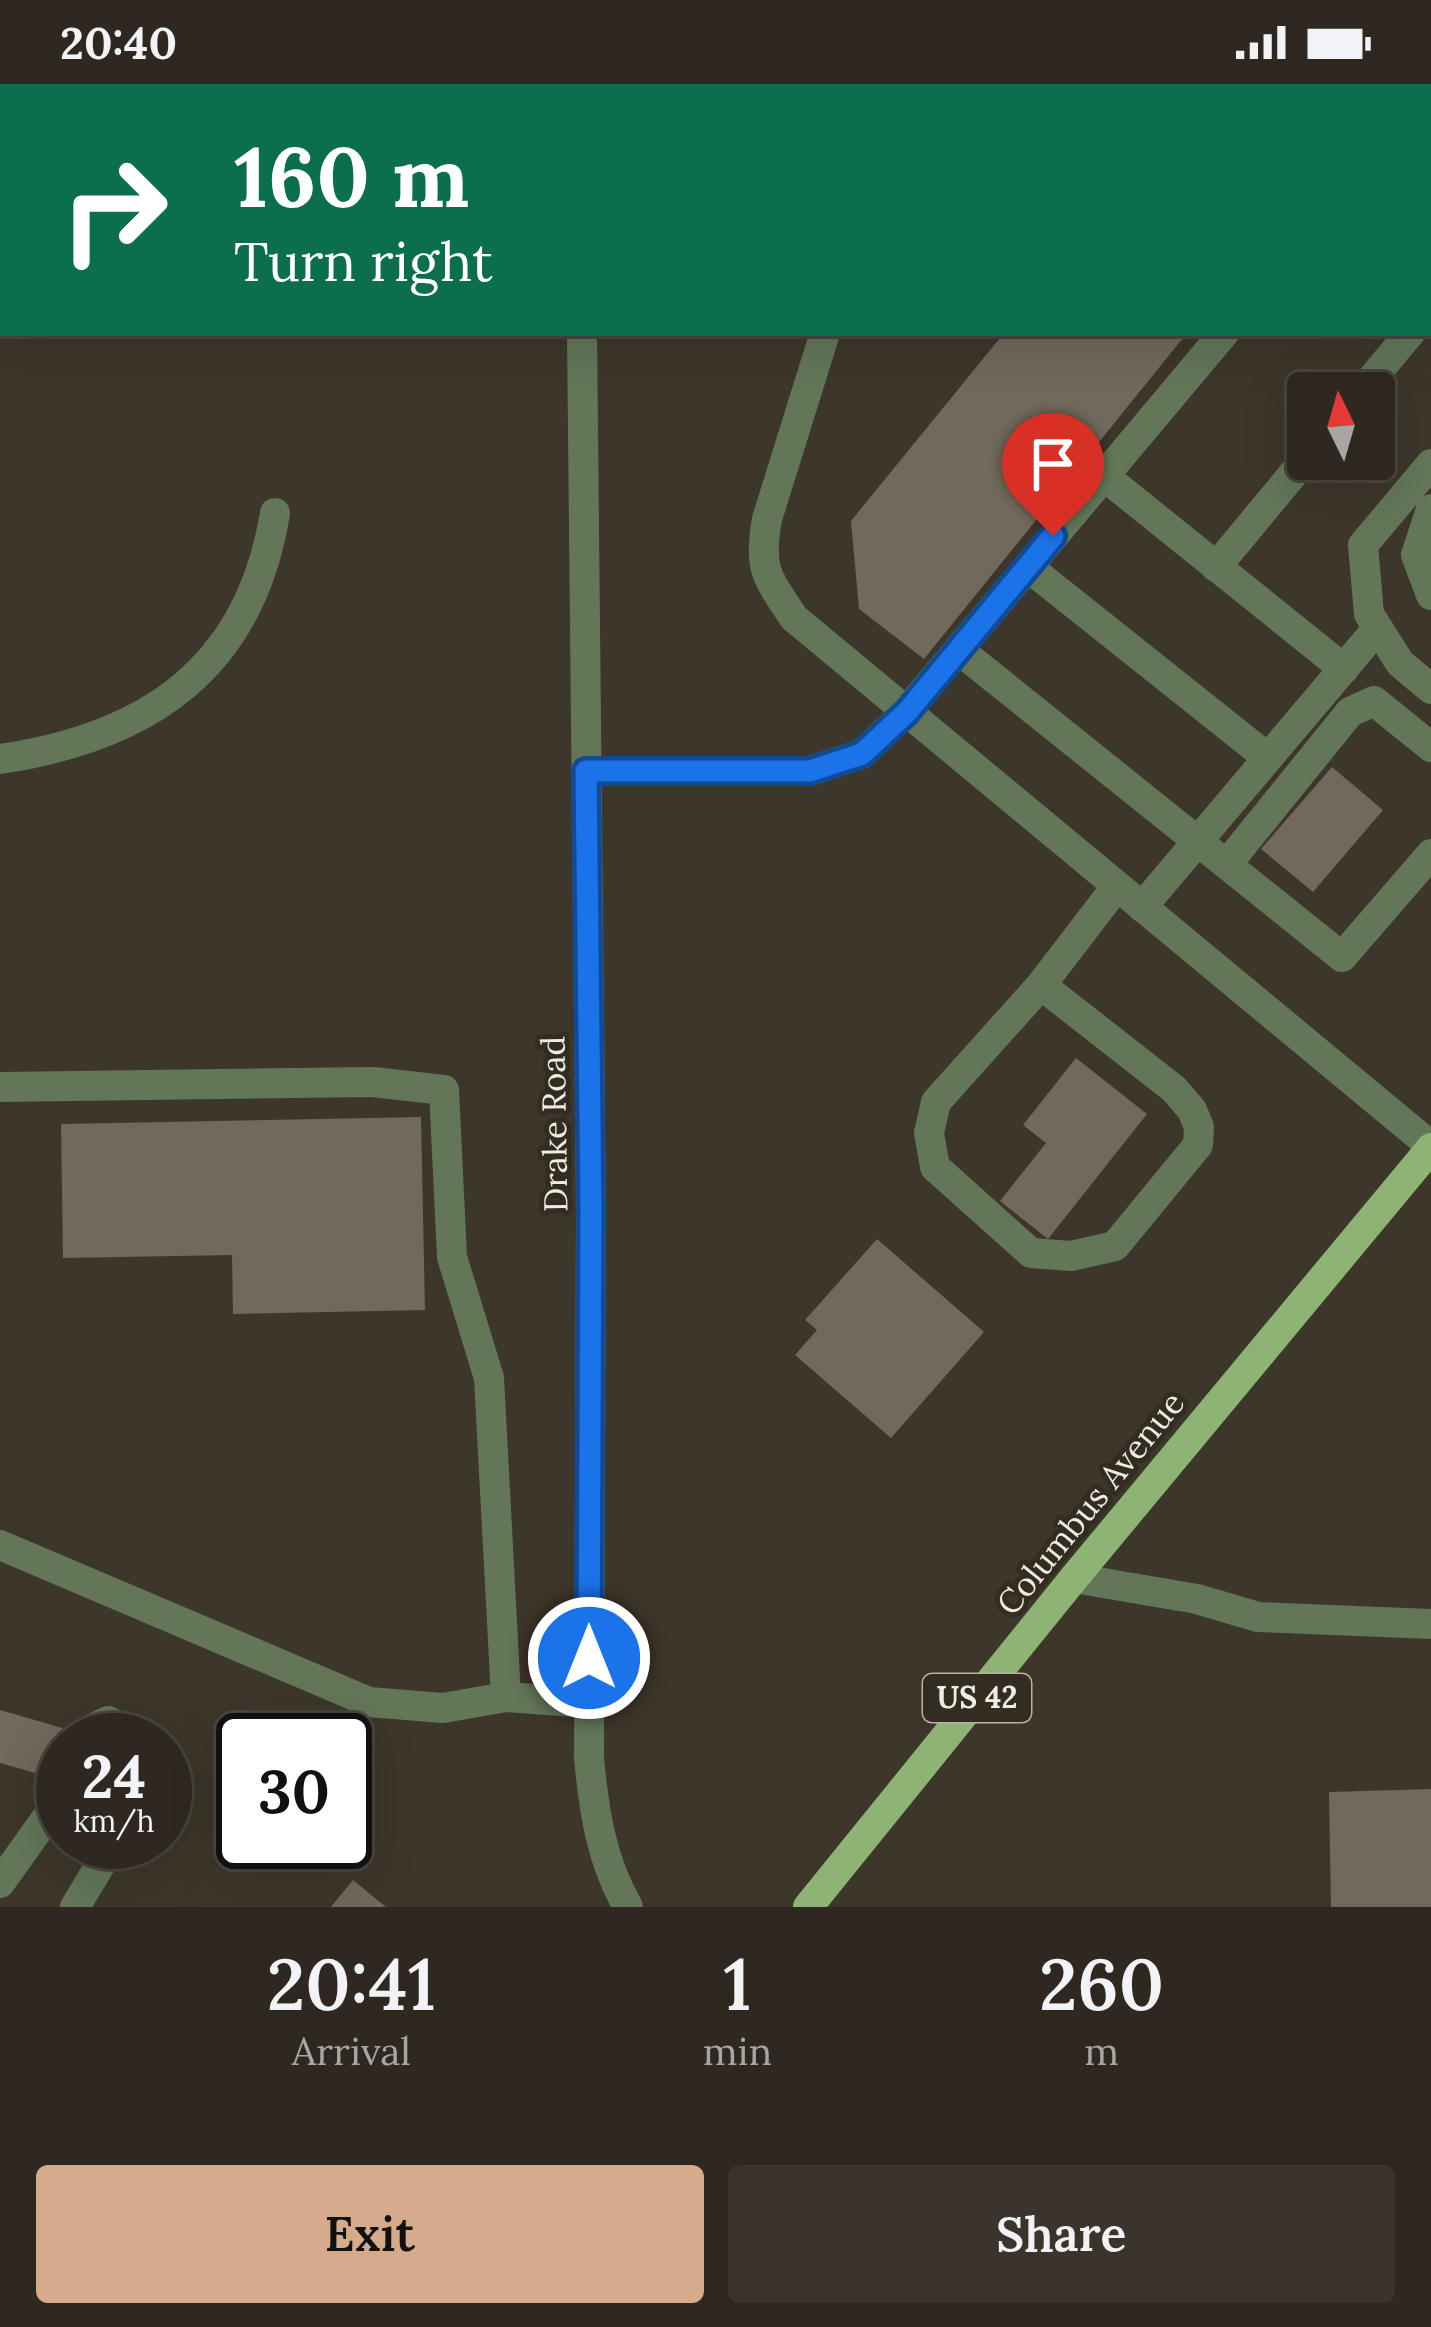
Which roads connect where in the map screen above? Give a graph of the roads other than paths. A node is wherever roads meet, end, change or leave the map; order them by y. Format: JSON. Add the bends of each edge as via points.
{"nodes":[{"id":1,"x":582,"y":336,"type":"edge"},
{"id":2,"x":824,"y":336,"type":"edge"},
{"id":3,"x":1221,"y":336,"type":"edge"},
{"id":4,"x":1408,"y":336,"type":"edge"},
{"id":5,"x":1378,"y":372,"type":"edge"},
{"id":6,"x":1431,"y":464,"type":"edge"},
{"id":7,"x":1104,"y":476,"type":"junction"},
{"id":8,"x":1288,"y":480,"type":"edge"},
{"id":9,"x":1431,"y":509,"type":"edge"},
{"id":10,"x":275,"y":513,"type":"dead end"},
{"id":11,"x":1028,"y":567,"type":"junction"},
{"id":12,"x":1216,"y":567,"type":"junction"},
{"id":13,"x":1431,"y":595,"type":"edge"},
{"id":14,"x":1377,"y":629,"type":"junction"},
{"id":15,"x":958,"y":650,"type":"junction"},
{"id":16,"x":1344,"y":669,"type":"junction"},
{"id":17,"x":1431,"y":688,"type":"edge"},
{"id":18,"x":907,"y":712,"type":"junction"},
{"id":19,"x":1431,"y":747,"type":"edge"},
{"id":20,"x":1268,"y":758,"type":"junction"},
{"id":21,"x":0,"y":759,"type":"edge"},
{"id":22,"x":586,"y":771,"type":"junction"},
{"id":23,"x":1197,"y":842,"type":"junction"},
{"id":24,"x":1431,"y":854,"type":"edge"},
{"id":25,"x":1227,"y":864,"type":"junction"},
{"id":26,"x":1117,"y":886,"type":"junction"},
{"id":27,"x":1142,"y":907,"type":"junction"},
{"id":28,"x":1041,"y":986,"type":"junction"},
{"id":29,"x":0,"y":1087,"type":"edge"},
{"id":30,"x":1431,"y":1147,"type":"edge"},
{"id":31,"x":0,"y":1545,"type":"edge"},
{"id":32,"x":1074,"y":1579,"type":"junction"},
{"id":33,"x":1431,"y":1624,"type":"edge"},
{"id":34,"x":506,"y":1696,"type":"junction"},
{"id":35,"x":589,"y":1703,"type":"junction"},
{"id":36,"x":36,"y":1833,"type":"edge"},
{"id":37,"x":98,"y":1869,"type":"edge"},
{"id":38,"x":0,"y":1883,"type":"edge"},
{"id":39,"x":75,"y":1907,"type":"edge"},
{"id":40,"x":628,"y":1907,"type":"edge"},
{"id":41,"x":808,"y":1907,"type":"edge"}],
"edges":[{"from":1,"to":22,"type":"street","name":"Drake Road"},
{"from":2,"to":18,"type":"street","via":[[767,519],[764,572],[794,618]]},
{"from":3,"to":7,"type":"street"},
{"from":4,"to":5,"type":"street"},
{"from":6,"to":14,"type":"street","via":[[1363,545]]},
{"from":7,"to":11,"type":"street"},
{"from":7,"to":12,"type":"street"},
{"from":8,"to":12,"type":"street"},
{"from":9,"to":13,"type":"street","via":[[1417,555]]},
{"from":10,"to":21,"type":"street","via":[[248,609],[187,684],[91,739]]},
{"from":11,"to":15,"type":"street"},
{"from":11,"to":20,"type":"street"},
{"from":12,"to":16,"type":"street"},
{"from":14,"to":16,"type":"street"},
{"from":14,"to":17,"type":"street"},
{"from":15,"to":18,"type":"street"},
{"from":15,"to":23,"type":"street"},
{"from":16,"to":20,"type":"street"},
{"from":18,"to":22,"type":"street","via":[[862,754],[810,771]]},
{"from":18,"to":26,"type":"street"},
{"from":19,"to":25,"type":"street","via":[[1374,701],[1350,712]]},
{"from":20,"to":23,"type":"street"},
{"from":22,"to":35,"type":"street","name":"Drake Road"},
{"from":23,"to":25,"type":"street"},
{"from":23,"to":27,"type":"street"},
{"from":24,"to":25,"type":"street","via":[[1342,957]]},
{"from":26,"to":27,"type":"street"},
{"from":26,"to":28,"type":"street"},
{"from":27,"to":30,"type":"street"},
{"from":28,"to":28,"type":"street","via":[[936,1102],[929,1133],[935,1168],[1031,1252],[1071,1256],[1115,1246],[1198,1145],[1199,1127],[1174,1089]]},
{"from":29,"to":34,"type":"street","via":[[373,1082],[444,1090],[452,1257],[489,1378]]},
{"from":30,"to":32,"type":"main road","name":"Columbus Avenue","number":"US 42"},
{"from":31,"to":34,"type":"street","via":[[369,1702],[443,1708]]},
{"from":32,"to":33,"type":"street","via":[[1258,1617]]},
{"from":32,"to":41,"type":"main road","name":"Columbus Avenue","number":"US 42"},
{"from":34,"to":35,"type":"street"},
{"from":35,"to":40,"type":"street","name":"Drake Road","via":[[594,1811]]},
{"from":36,"to":38,"type":"street"},
{"from":37,"to":39,"type":"street"}]}
